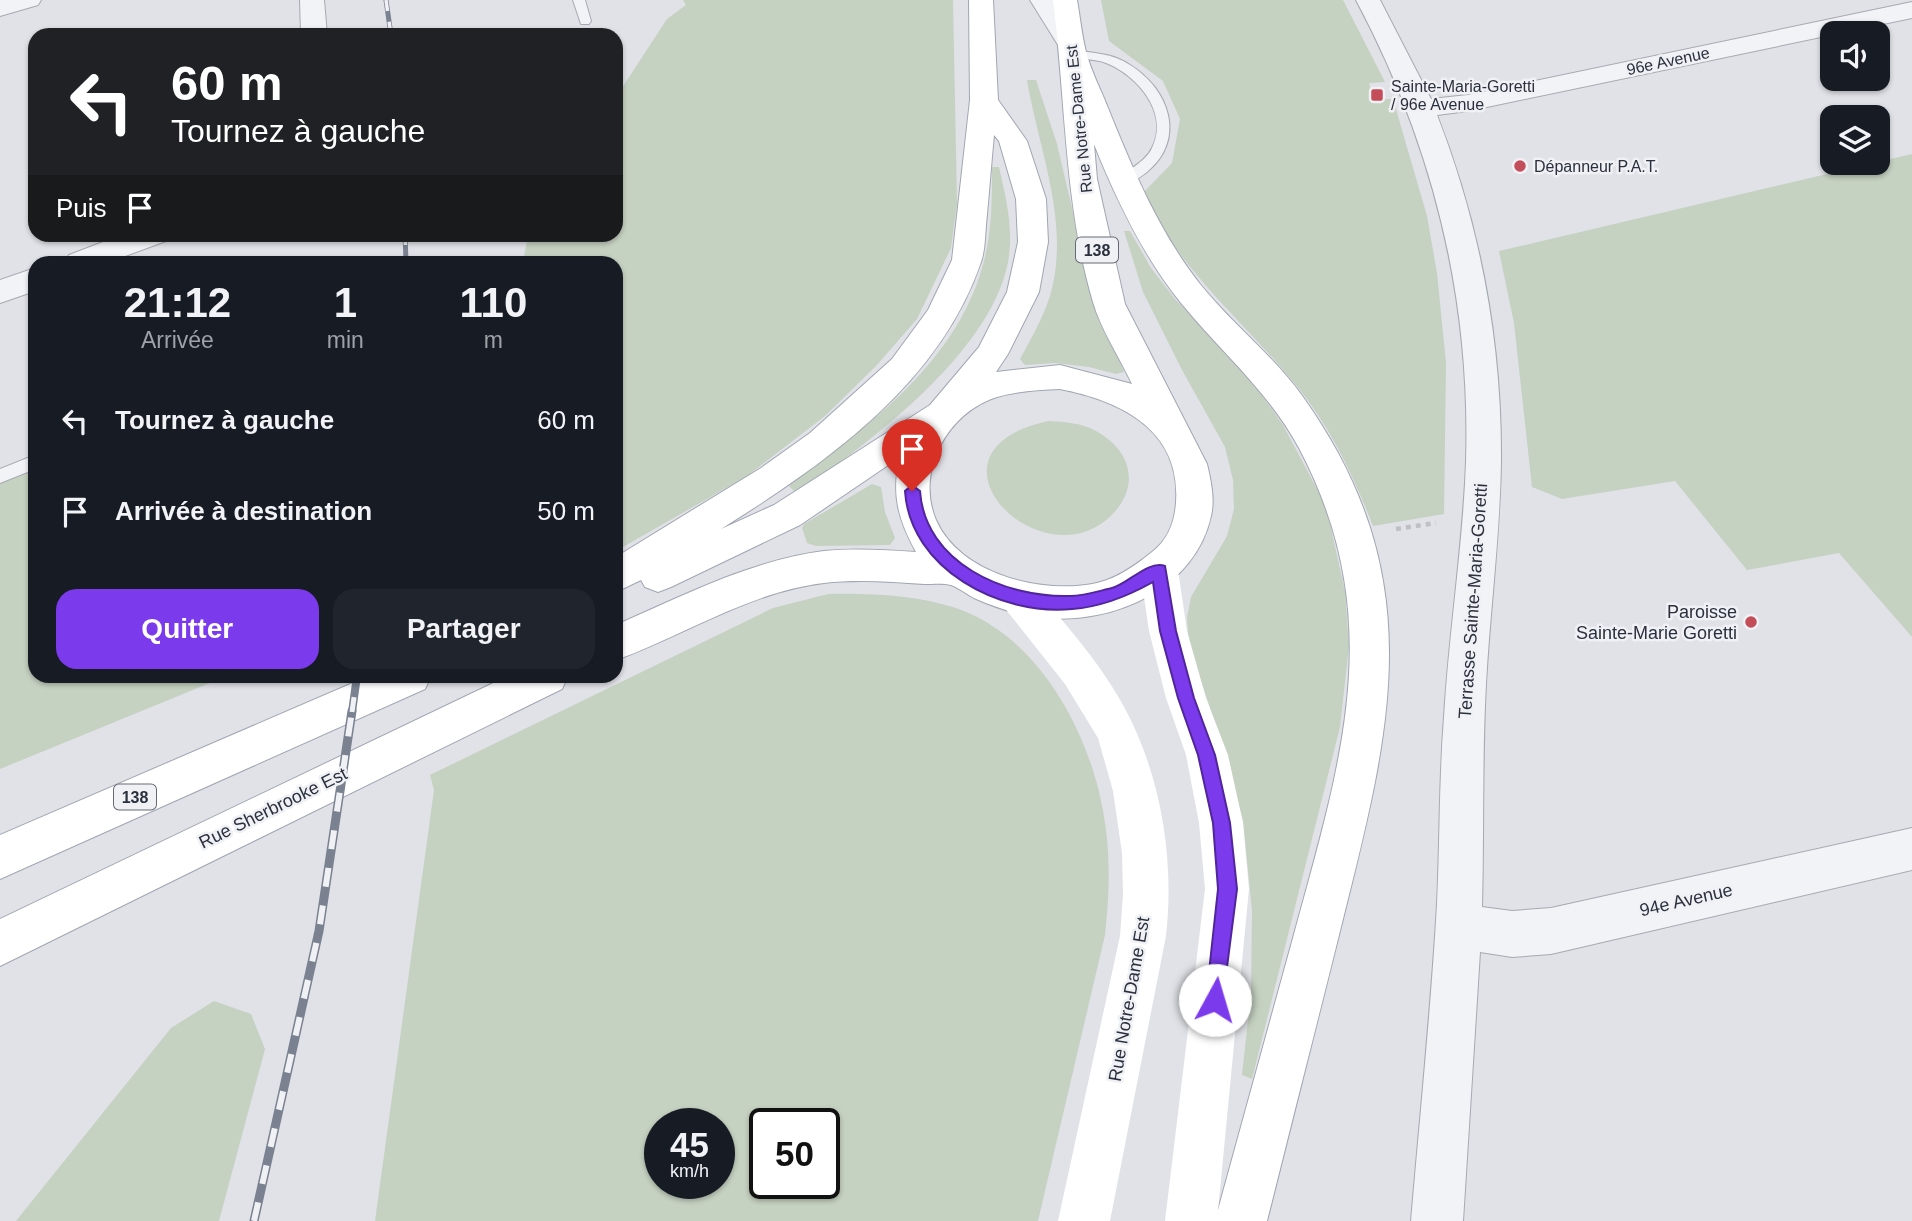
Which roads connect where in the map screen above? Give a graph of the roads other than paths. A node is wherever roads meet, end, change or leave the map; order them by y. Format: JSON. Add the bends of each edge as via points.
{"nodes":[{"id":1,"x":29,"y":0,"type":"edge"},
{"id":2,"x":312,"y":0,"type":"edge"},
{"id":3,"x":579,"y":0,"type":"edge"},
{"id":4,"x":981,"y":0,"type":"edge"},
{"id":5,"x":1042,"y":0,"type":"edge"},
{"id":6,"x":1065,"y":0,"type":"edge"},
{"id":7,"x":1368,"y":0,"type":"edge"},
{"id":8,"x":1816,"y":5,"type":"dead end"},
{"id":9,"x":0,"y":8,"type":"edge"},
{"id":10,"x":1912,"y":10,"type":"edge"},
{"id":11,"x":584,"y":21,"type":"dead end"},
{"id":12,"x":1839,"y":21,"type":"edge"},
{"id":13,"x":1858,"y":21,"type":"edge"},
{"id":14,"x":314,"y":28,"type":"edge"},
{"id":15,"x":1820,"y":29,"type":"edge"},
{"id":16,"x":1072,"y":50,"type":"junction"},
{"id":17,"x":984,"y":100,"type":"junction"},
{"id":18,"x":1423,"y":107,"type":"junction"},
{"id":19,"x":1124,"y":181,"type":"junction"},
{"id":20,"x":134,"y":242,"type":"edge"},
{"id":21,"x":96,"y":256,"type":"edge"},
{"id":22,"x":28,"y":287,"type":"edge"},
{"id":23,"x":0,"y":292,"type":"edge"},
{"id":24,"x":942,"y":414,"type":"junction"},
{"id":25,"x":1173,"y":431,"type":"junction"},
{"id":26,"x":28,"y":466,"type":"edge"},
{"id":27,"x":0,"y":476,"type":"edge"},
{"id":28,"x":956,"y":569,"type":"junction"},
{"id":29,"x":1159,"y":570,"type":"junction"},
{"id":30,"x":623,"y":572,"type":"edge"},
{"id":31,"x":623,"y":591,"type":"edge"},
{"id":32,"x":1021,"y":599,"type":"junction"},
{"id":33,"x":623,"y":640,"type":"edge"},
{"id":34,"x":395,"y":683,"type":"edge"},
{"id":35,"x":533,"y":683,"type":"edge"},
{"id":36,"x":1912,"y":849,"type":"edge"},
{"id":37,"x":0,"y":857,"type":"edge"},
{"id":38,"x":1458,"y":926,"type":"junction"},
{"id":39,"x":0,"y":943,"type":"edge"},
{"id":40,"x":1084,"y":1221,"type":"edge"},
{"id":41,"x":1191,"y":1221,"type":"edge"},
{"id":42,"x":1241,"y":1221,"type":"edge"},
{"id":43,"x":1437,"y":1221,"type":"edge"}],
"edges":[{"from":1,"to":9,"type":"street"},
{"from":2,"to":14,"type":"street"},
{"from":3,"to":11,"type":"lane"},
{"from":4,"to":17,"type":"main road"},
{"from":5,"to":16,"type":"street"},
{"from":6,"to":16,"type":"main road","name":"Rue Notre-Dame Est","number":"138"},
{"from":7,"to":18,"type":"street","name":"Terrasse Sainte-Maria-Goretti"},
{"from":8,"to":12,"type":"street"},
{"from":10,"to":13,"type":"street","name":"96e Avenue"},
{"from":15,"to":18,"type":"street","name":"96e Avenue","via":[[1468,103]]},
{"from":16,"to":19,"type":"main road"},
{"from":16,"to":19,"type":"lane","via":[[1110,59],[1135,73],[1159,107],[1161,145],[1150,163]]},
{"from":16,"to":25,"type":"main road","name":"Rue Notre-Dame Est","number":"138","via":[[1083,179],[1109,304]]},
{"from":17,"to":24,"type":"main road","number":"138","via":[[1013,141],[1031,199],[1034,242],[1023,292],[992,354]]},
{"from":17,"to":30,"type":"main road","via":[[967,260],[942,315],[904,368],[821,443],[774,478]]},
{"from":18,"to":38,"type":"street","name":"Terrasse Sainte-Maria-Goretti","via":[[1469,275],[1483,425],[1464,716]]},
{"from":19,"to":42,"type":"main road","via":[[1138,213],[1190,292],[1273,381],[1302,423],[1352,535],[1365,583],[1371,635],[1363,743]]},
{"from":20,"to":21,"type":"street"},
{"from":22,"to":23,"type":"street"},
{"from":24,"to":25,"type":"main road","number":"138","via":[[985,388],[1016,379],[1060,377],[1103,385],[1142,404]]},
{"from":24,"to":28,"type":"main road","number":"138","via":[[922,442],[911,474],[914,507],[928,540]]},
{"from":24,"to":31,"type":"main road","number":"138","via":[[787,515]]},
{"from":25,"to":29,"type":"main road","number":"138","via":[[1192,465],[1197,502],[1186,538]]},
{"from":26,"to":27,"type":"lane"},
{"from":28,"to":32,"type":"main road","number":"138","via":[[986,587]]},
{"from":28,"to":33,"type":"main road","number":"138","via":[[852,566],[807,570],[741,590]]},
{"from":29,"to":32,"type":"main road","number":"138","via":[[1120,593],[1071,603]]},
{"from":29,"to":41,"type":"main road","via":[[1168,631],[1207,755],[1222,823],[1227,889]]},
{"from":32,"to":40,"type":"main road","name":"Rue Notre-Dame Est","via":[[1071,660],[1107,716],[1124,753],[1144,863],[1145,917]]},
{"from":34,"to":37,"type":"main road","number":"138"},
{"from":35,"to":39,"type":"main road","name":"Rue Sherbrooke Est"},
{"from":36,"to":38,"type":"street","name":"94e Avenue","via":[[1551,931],[1520,934]]},
{"from":38,"to":43,"type":"street","name":"Terrasse Sainte-Maria-Goretti"}]}
